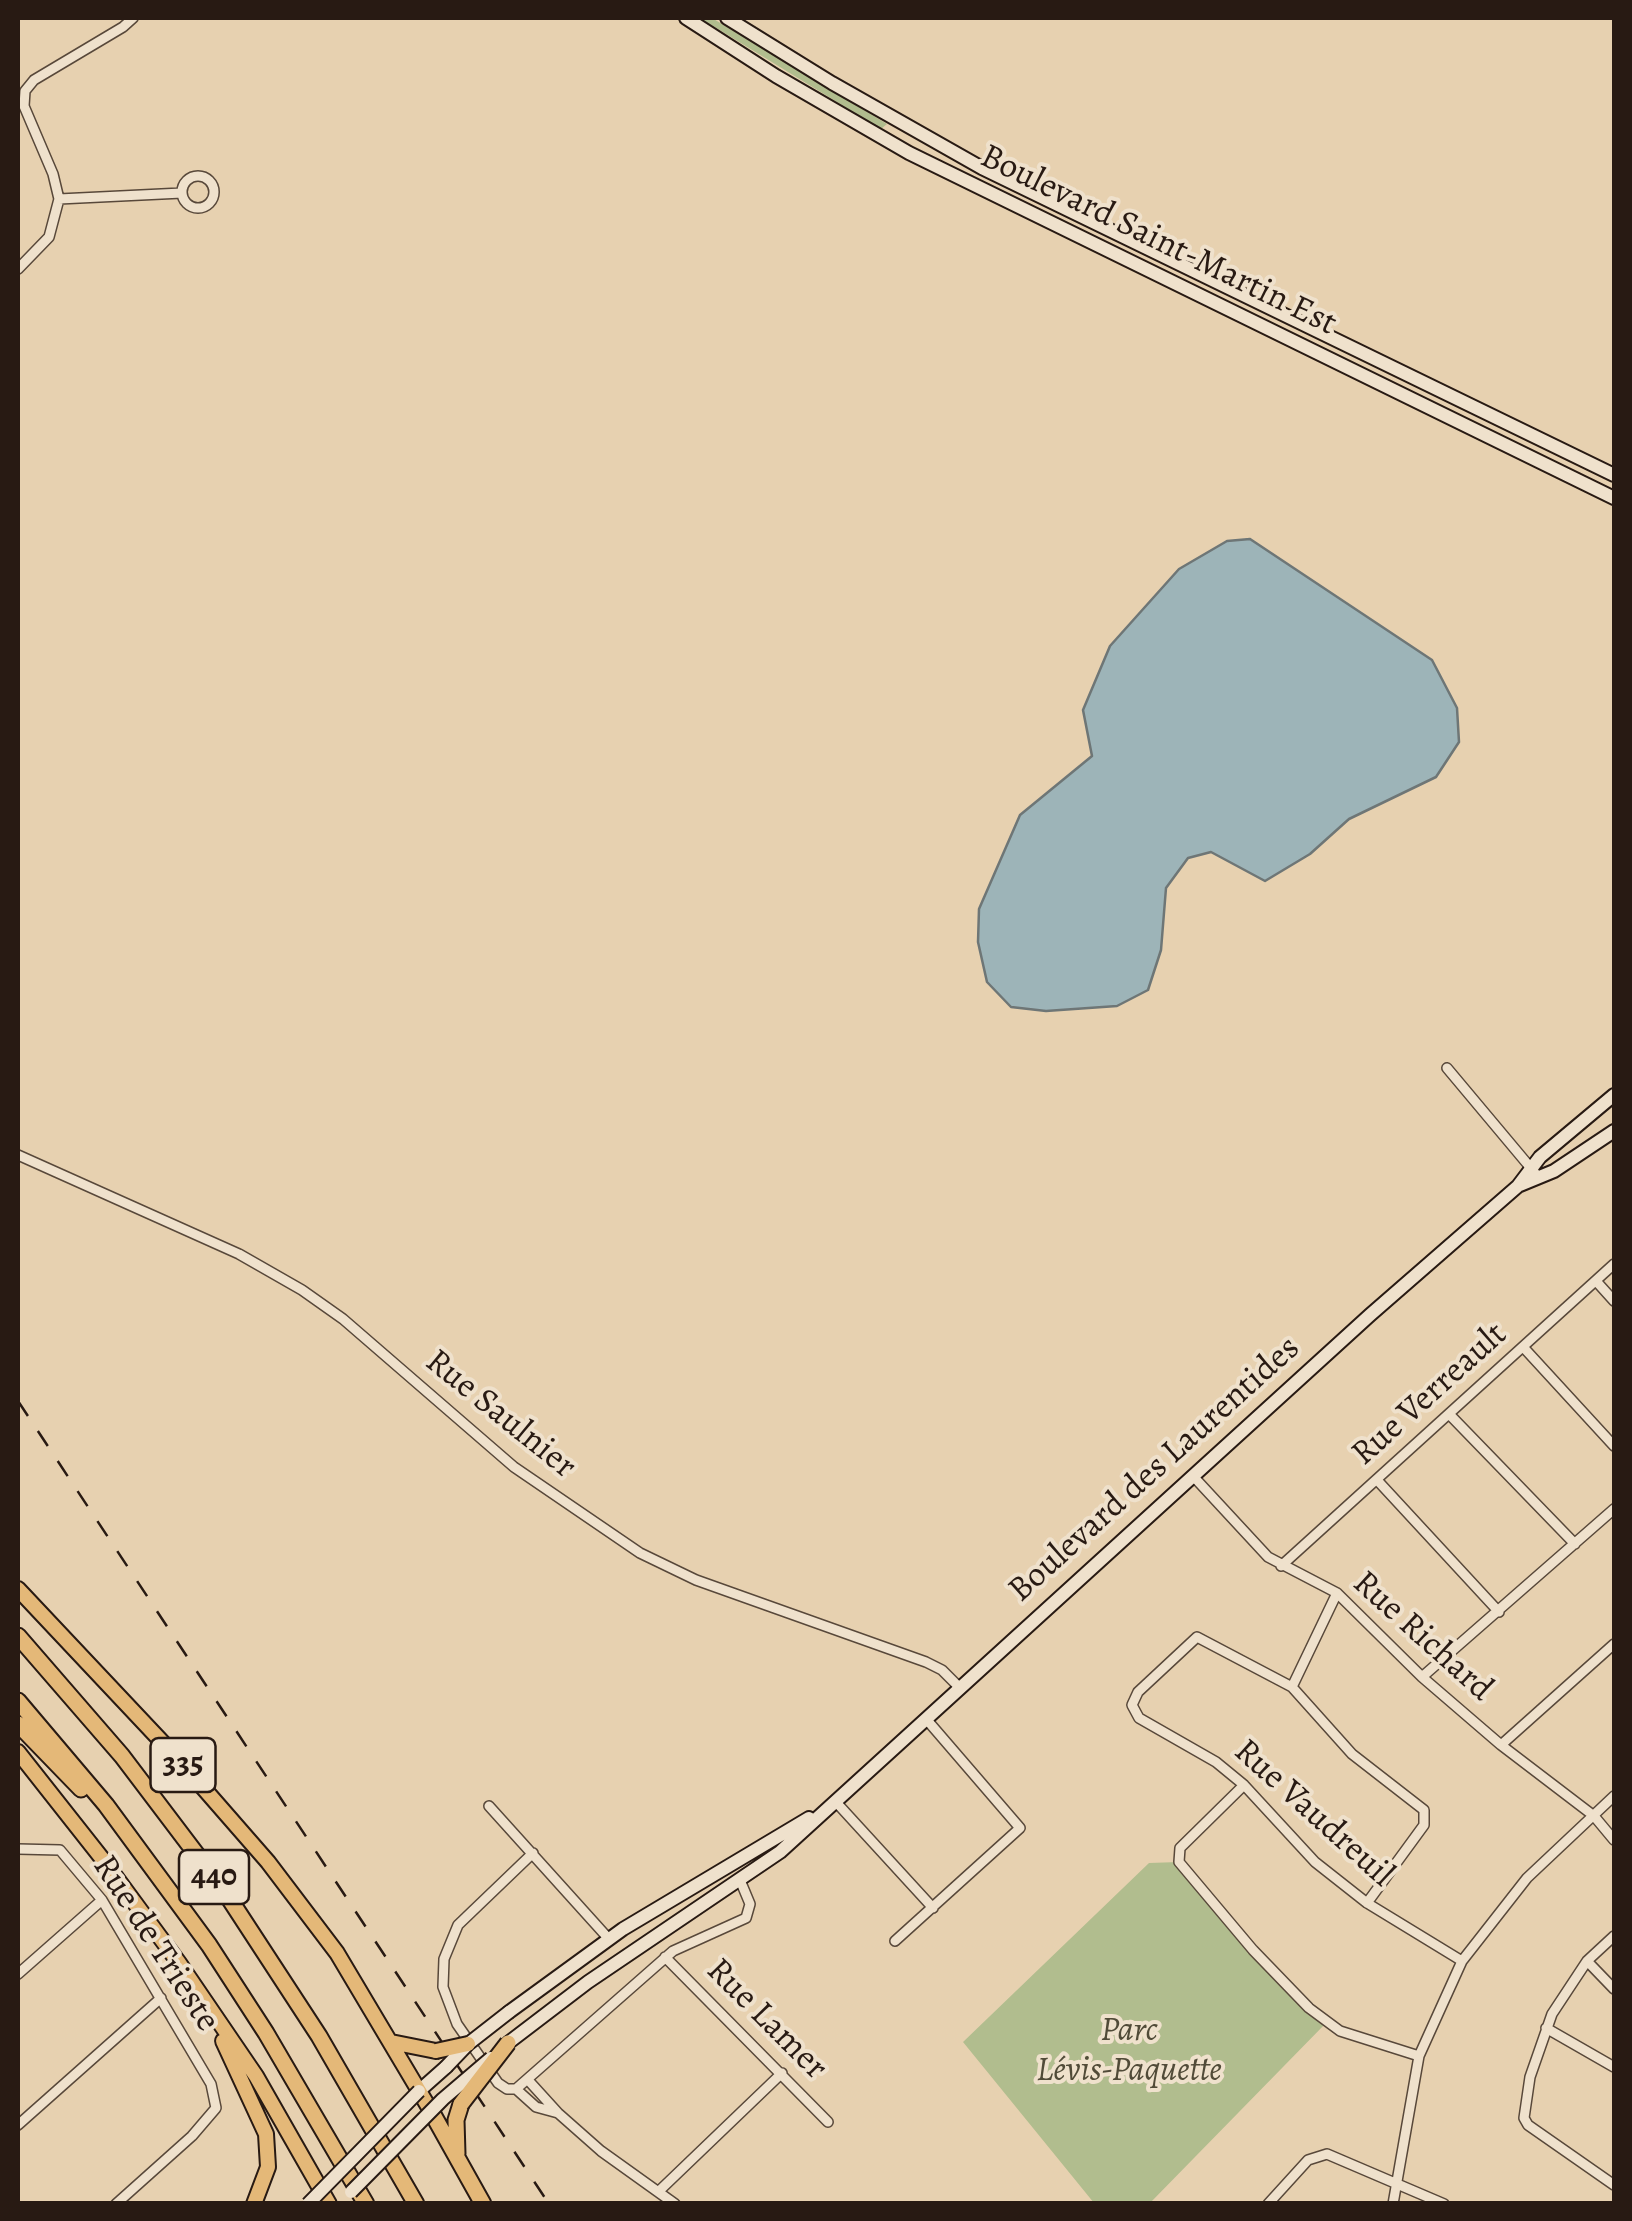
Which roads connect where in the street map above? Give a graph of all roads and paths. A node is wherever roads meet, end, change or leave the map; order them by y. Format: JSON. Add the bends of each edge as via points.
{"nodes":[{"id":1,"x":132,"y":18,"type":"edge"},
{"id":2,"x":686,"y":18,"type":"edge"},
{"id":3,"x":727,"y":18,"type":"edge"},
{"id":4,"x":182,"y":193,"type":"dead end"},
{"id":5,"x":58,"y":200,"type":"junction"},
{"id":6,"x":18,"y":269,"type":"edge"},
{"id":7,"x":1614,"y":475,"type":"edge"},
{"id":8,"x":1614,"y":498,"type":"edge"},
{"id":9,"x":1446,"y":1068,"type":"dead end"},
{"id":10,"x":1614,"y":1095,"type":"edge"},
{"id":11,"x":1614,"y":1131,"type":"edge"},
{"id":12,"x":18,"y":1155,"type":"edge"},
{"id":13,"x":1535,"y":1173,"type":"junction"},
{"id":14,"x":1614,"y":1264,"type":"edge"},
{"id":15,"x":1596,"y":1280,"type":"junction"},
{"id":16,"x":1614,"y":1301,"type":"edge"},
{"id":17,"x":1524,"y":1348,"type":"junction"},
{"id":18,"x":1449,"y":1414,"type":"junction"},
{"id":19,"x":1614,"y":1446,"type":"edge"},
{"id":20,"x":1194,"y":1476,"type":"junction"},
{"id":21,"x":1377,"y":1480,"type":"junction"},
{"id":22,"x":1614,"y":1510,"type":"edge"},
{"id":23,"x":1575,"y":1544,"type":"junction"},
{"id":24,"x":1281,"y":1566,"type":"junction"},
{"id":25,"x":18,"y":1588,"type":"edge"},
{"id":26,"x":1337,"y":1593,"type":"junction"},
{"id":27,"x":1499,"y":1612,"type":"junction"},
{"id":28,"x":18,"y":1636,"type":"edge"},
{"id":29,"x":1614,"y":1644,"type":"edge"},
{"id":30,"x":1422,"y":1676,"type":"junction"},
{"id":31,"x":1292,"y":1687,"type":"junction"},
{"id":32,"x":960,"y":1688,"type":"junction"},
{"id":33,"x":18,"y":1701,"type":"edge"},
{"id":34,"x":927,"y":1720,"type":"junction"},
{"id":35,"x":18,"y":1724,"type":"edge"},
{"id":36,"x":1501,"y":1745,"type":"junction"},
{"id":37,"x":18,"y":1752,"type":"edge"},
{"id":38,"x":1244,"y":1785,"type":"junction"},
{"id":39,"x":1614,"y":1796,"type":"edge"},
{"id":40,"x":835,"y":1802,"type":"junction"},
{"id":41,"x":489,"y":1806,"type":"dead end"},
{"id":42,"x":1594,"y":1816,"type":"junction"},
{"id":43,"x":1614,"y":1840,"type":"edge"},
{"id":44,"x":140,"y":1849,"type":"junction"},
{"id":45,"x":18,"y":1850,"type":"edge"},
{"id":46,"x":533,"y":1853,"type":"junction"},
{"id":47,"x":740,"y":1880,"type":"junction"},
{"id":48,"x":102,"y":1900,"type":"junction"},
{"id":49,"x":1367,"y":1902,"type":"junction"},
{"id":50,"x":933,"y":1908,"type":"junction"},
{"id":51,"x":1614,"y":1936,"type":"edge"},
{"id":52,"x":608,"y":1938,"type":"junction"},
{"id":53,"x":895,"y":1941,"type":"dead end"},
{"id":54,"x":665,"y":1957,"type":"junction"},
{"id":55,"x":1462,"y":1961,"type":"junction"},
{"id":56,"x":1587,"y":1961,"type":"junction"},
{"id":57,"x":18,"y":1974,"type":"edge"},
{"id":58,"x":1614,"y":1989,"type":"edge"},
{"id":59,"x":200,"y":1996,"type":"junction"},
{"id":60,"x":161,"y":1998,"type":"junction"},
{"id":61,"x":1546,"y":2028,"type":"junction"},
{"id":62,"x":391,"y":2042,"type":"junction"},
{"id":63,"x":468,"y":2044,"type":"junction"},
{"id":64,"x":508,"y":2044,"type":"junction"},
{"id":65,"x":1419,"y":2056,"type":"junction"},
{"id":66,"x":1614,"y":2067,"type":"edge"},
{"id":67,"x":782,"y":2074,"type":"junction"},
{"id":68,"x":528,"y":2080,"type":"junction"},
{"id":69,"x":516,"y":2089,"type":"junction"},
{"id":70,"x":419,"y":2091,"type":"junction"},
{"id":71,"x":431,"y":2111,"type":"junction"},
{"id":72,"x":558,"y":2113,"type":"junction"},
{"id":73,"x":828,"y":2122,"type":"dead end"},
{"id":74,"x":18,"y":2125,"type":"edge"},
{"id":75,"x":450,"y":2133,"type":"junction"},
{"id":76,"x":1398,"y":2184,"type":"junction"},
{"id":77,"x":1614,"y":2185,"type":"edge"},
{"id":78,"x":658,"y":2192,"type":"junction"},
{"id":79,"x":116,"y":2204,"type":"edge"},
{"id":80,"x":254,"y":2204,"type":"edge"},
{"id":81,"x":308,"y":2204,"type":"edge"},
{"id":82,"x":329,"y":2204,"type":"edge"},
{"id":83,"x":340,"y":2204,"type":"edge"},
{"id":84,"x":366,"y":2204,"type":"edge"},
{"id":85,"x":416,"y":2204,"type":"edge"},
{"id":86,"x":482,"y":2204,"type":"edge"},
{"id":87,"x":675,"y":2204,"type":"edge"},
{"id":88,"x":1268,"y":2204,"type":"edge"},
{"id":89,"x":1393,"y":2204,"type":"edge"},
{"id":90,"x":1444,"y":2204,"type":"edge"}],
"edges":[{"from":1,"to":5,"type":"street","via":[[25,92],[24,106]]},
{"from":2,"to":8,"type":"main road","name":"Boulevard Saint-Martin Est","via":[[895,146]]},
{"from":3,"to":7,"type":"main road","name":"Boulevard Saint-Martin Est","via":[[1020,186]]},
{"from":4,"to":5,"type":"street"},
{"from":5,"to":6,"type":"street","via":[[49,236]]},
{"from":9,"to":13,"type":"street"},
{"from":10,"to":13,"type":"main road","name":"Boulevard des Laurentides","via":[[1540,1157]]},
{"from":11,"to":13,"type":"main road","name":"Boulevard des Laurentides","via":[[1557,1170]]},
{"from":12,"to":32,"type":"street","name":"Rue Saulnier","via":[[302,1290],[514,1467],[640,1553],[926,1662]]},
{"from":13,"to":20,"type":"main road","name":"Boulevard des Laurentides"},
{"from":14,"to":15,"type":"street","name":"Rue Verreault"},
{"from":15,"to":16,"type":"street"},
{"from":15,"to":17,"type":"street","name":"Rue Verreault"},
{"from":17,"to":18,"type":"street","name":"Rue Verreault"},
{"from":17,"to":19,"type":"street"},
{"from":18,"to":21,"type":"street","name":"Rue Verreault"},
{"from":18,"to":23,"type":"street"},
{"from":20,"to":24,"type":"street","name":"Rue Richard"},
{"from":20,"to":32,"type":"main road","name":"Boulevard des Laurentides"},
{"from":21,"to":24,"type":"street","name":"Rue Verreault"},
{"from":21,"to":27,"type":"street"},
{"from":22,"to":23,"type":"street"},
{"from":23,"to":27,"type":"street"},
{"from":24,"to":26,"type":"street","name":"Rue Richard"},
{"from":25,"to":62,"type":"main road","number":"335","via":[[261,1854],[336,1953]]},
{"from":26,"to":30,"type":"street","name":"Rue Richard"},
{"from":26,"to":31,"type":"street"},
{"from":27,"to":30,"type":"street"},
{"from":28,"to":85,"type":"highway","number":"440","via":[[138,1776],[240,1914]]},
{"from":29,"to":36,"type":"street"},
{"from":30,"to":36,"type":"street","name":"Rue Richard"},
{"from":31,"to":38,"type":"street","name":"Rue Vaudreuil","via":[[1196,1637],[1138,1692],[1132,1705],[1139,1718]]},
{"from":31,"to":49,"type":"street","via":[[1352,1754],[1424,1810],[1424,1825]]},
{"from":32,"to":34,"type":"main road","name":"Boulevard des Laurentides"},
{"from":33,"to":44,"type":"highway","number":"440"},
{"from":34,"to":40,"type":"main road","name":"Boulevard des Laurentides"},
{"from":34,"to":50,"type":"street","via":[[1020,1828]]},
{"from":35,"to":44,"type":"highway"},
{"from":36,"to":42,"type":"street","name":"Rue Richard"},
{"from":37,"to":59,"type":"main road"},
{"from":38,"to":49,"type":"street","name":"Rue Vaudreuil","via":[[1316,1862]]},
{"from":38,"to":65,"type":"street","via":[[1180,1848],[1179,1862],[1310,2008],[1340,2031]]},
{"from":39,"to":42,"type":"street"},
{"from":40,"to":47,"type":"main road","name":"Boulevard des Laurentides"},
{"from":40,"to":50,"type":"street"},
{"from":40,"to":52,"type":"main road","name":"Boulevard des Laurentides"},
{"from":41,"to":46,"type":"street"},
{"from":42,"to":43,"type":"street","name":"Rue Richard"},
{"from":42,"to":55,"type":"street","via":[[1527,1878]]},
{"from":44,"to":84,"type":"highway","number":"440","via":[[252,2010]]},
{"from":45,"to":48,"type":"street","name":"Rue de Trieste","via":[[60,1850]]},
{"from":46,"to":52,"type":"street"},
{"from":46,"to":69,"type":"street","via":[[458,1925],[443,1968],[446,2002],[460,2030],[501,2087]]},
{"from":47,"to":54,"type":"street","via":[[750,1904],[746,1918]]},
{"from":47,"to":64,"type":"main road","name":"Boulevard des Laurentides"},
{"from":48,"to":57,"type":"street"},
{"from":48,"to":60,"type":"street","name":"Rue de Trieste"},
{"from":49,"to":55,"type":"street","name":"Rue Vaudreuil"},
{"from":50,"to":53,"type":"street"},
{"from":51,"to":56,"type":"street"},
{"from":52,"to":63,"type":"main road","name":"Boulevard des Laurentides","bridge":true},
{"from":54,"to":67,"type":"street","name":"Rue Lamer"},
{"from":54,"to":68,"type":"street"},
{"from":55,"to":65,"type":"street"},
{"from":56,"to":58,"type":"street"},
{"from":56,"to":61,"type":"street"},
{"from":59,"to":80,"type":"main road","via":[[266,2134],[268,2168]]},
{"from":59,"to":82,"type":"main road","via":[[256,2076]]},
{"from":60,"to":74,"type":"street"},
{"from":60,"to":79,"type":"street","name":"Rue de Trieste","via":[[211,2084],[216,2108]]},
{"from":61,"to":66,"type":"street"},
{"from":61,"to":77,"type":"street","via":[[1524,2118]]},
{"from":62,"to":63,"type":"main road","bridge":true,"via":[[428,2052]]},
{"from":62,"to":70,"type":"main road"},
{"from":63,"to":70,"type":"main road","name":"Boulevard des Laurentides","bridge":true},
{"from":64,"to":71,"type":"main road","name":"Boulevard des Laurentides","bridge":true},
{"from":64,"to":75,"type":"highway","bridge":true,"via":[[461,2104]]},
{"from":65,"to":76,"type":"street"},
{"from":67,"to":73,"type":"street","name":"Rue Lamer"},
{"from":67,"to":78,"type":"street"},
{"from":68,"to":69,"type":"street"},
{"from":68,"to":72,"type":"street"},
{"from":69,"to":72,"type":"street","via":[[531,2104]]},
{"from":70,"to":71,"type":"main road","bridge":true},
{"from":70,"to":81,"type":"main road","name":"Boulevard des Laurentides","bridge":true},
{"from":71,"to":75,"type":"highway"},
{"from":71,"to":83,"type":"main road","name":"Boulevard des Laurentides","bridge":true},
{"from":72,"to":78,"type":"street"},
{"from":75,"to":86,"type":"highway"},
{"from":76,"to":88,"type":"street","via":[[1318,2155]]},
{"from":76,"to":89,"type":"street"},
{"from":76,"to":90,"type":"street"},
{"from":78,"to":87,"type":"street"}]}
